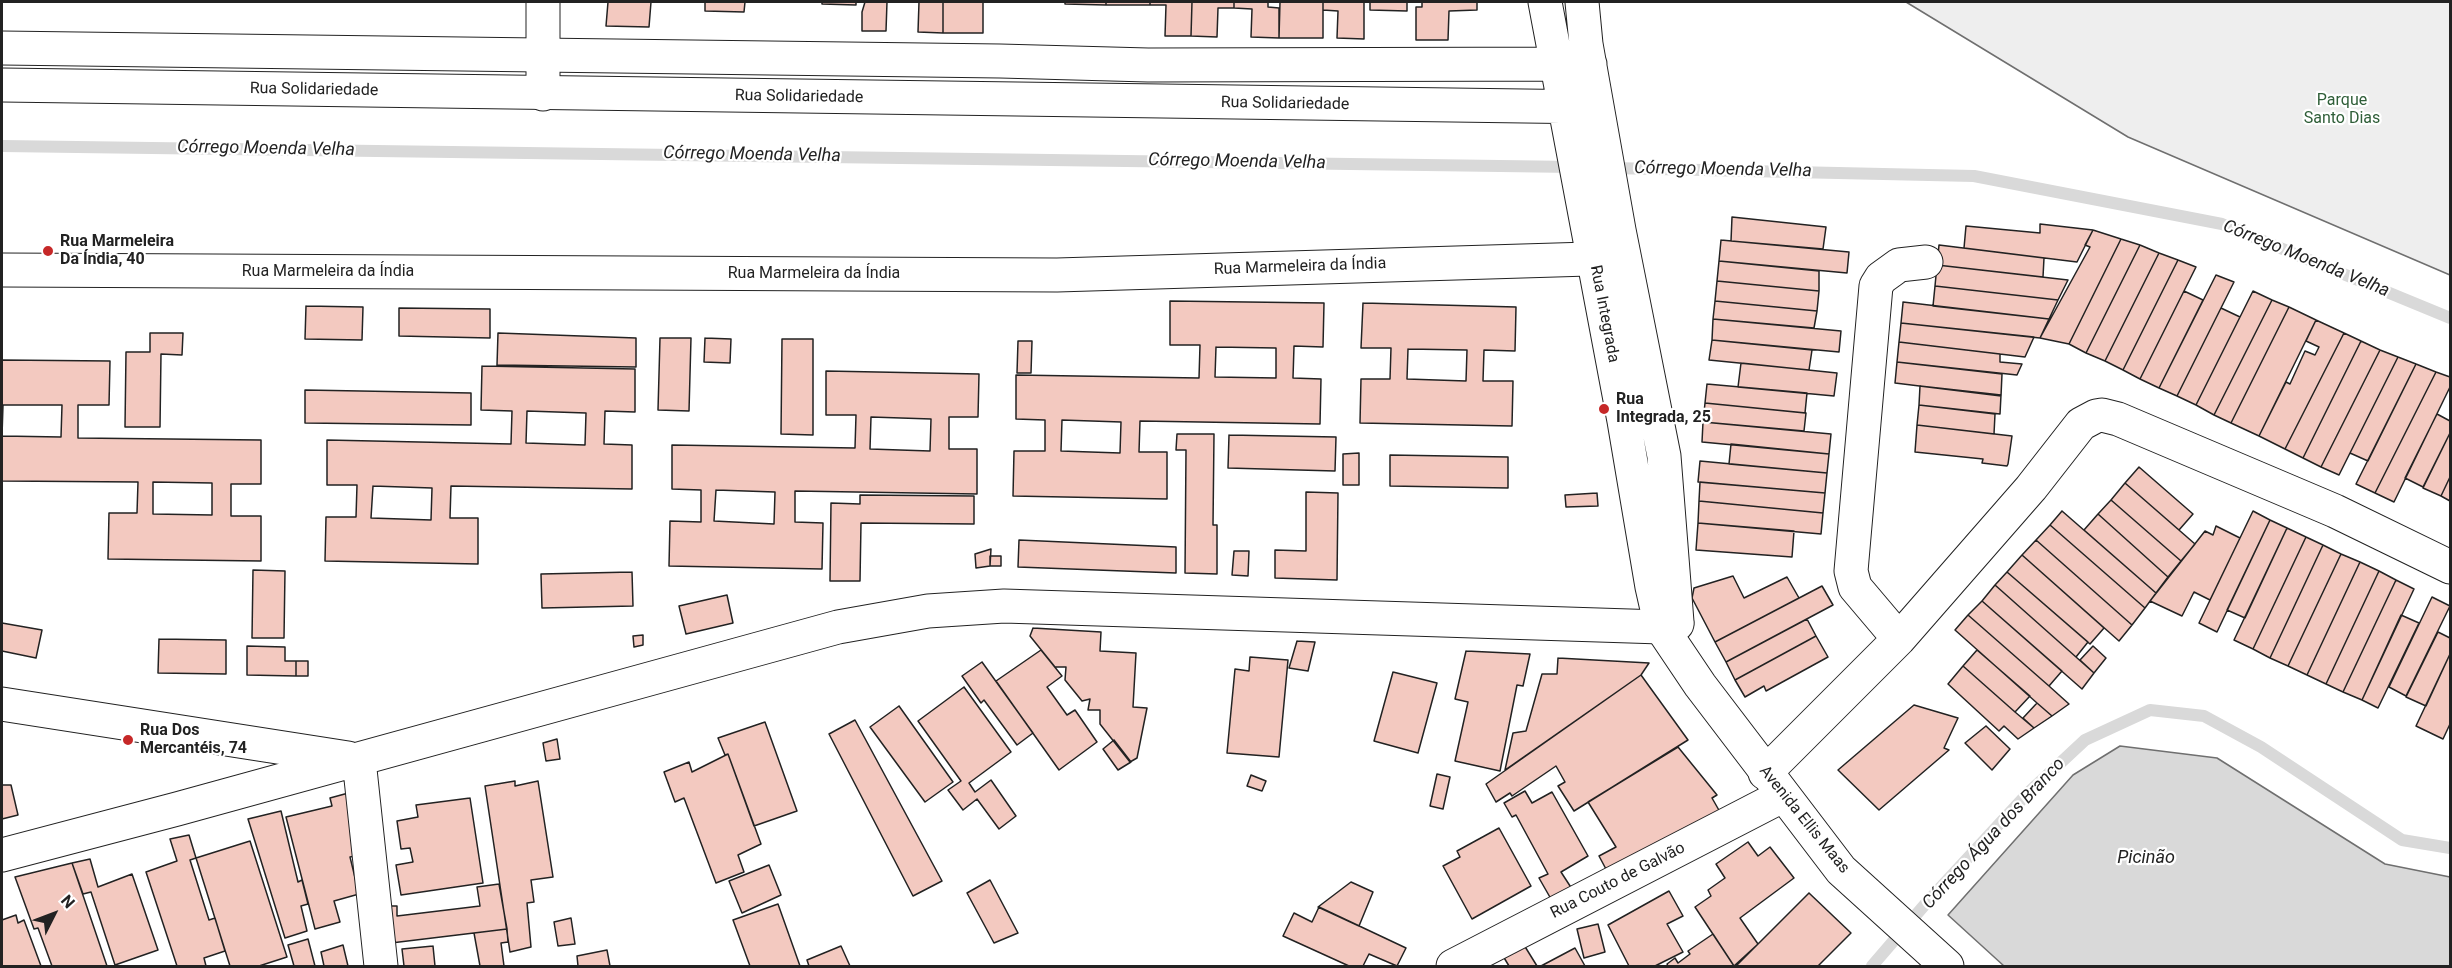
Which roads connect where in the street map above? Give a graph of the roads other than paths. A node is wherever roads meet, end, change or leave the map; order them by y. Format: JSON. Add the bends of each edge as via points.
{"nodes":[{"id":1,"x":543,"y":2,"type":"edge"},
{"id":2,"x":1545,"y":2,"type":"edge"},
{"id":3,"x":1582,"y":2,"type":"edge"},
{"id":4,"x":2,"y":48,"type":"edge"},
{"id":5,"x":542,"y":54,"type":"junction"},
{"id":6,"x":1590,"y":64,"type":"junction"},
{"id":7,"x":1555,"y":65,"type":"junction"},
{"id":8,"x":2,"y":85,"type":"edge"},
{"id":9,"x":543,"y":94,"type":"junction"},
{"id":10,"x":1598,"y":107,"type":"junction"},
{"id":11,"x":1564,"y":108,"type":"junction"},
{"id":12,"x":1607,"y":245,"type":"junction"},
{"id":13,"x":1926,"y":262,"type":"dead end"},
{"id":14,"x":2,"y":270,"type":"edge"},
{"id":15,"x":2451,"y":567,"type":"edge"},
{"id":16,"x":1669,"y":625,"type":"junction"},
{"id":17,"x":1899,"y":639,"type":"junction"},
{"id":18,"x":2,"y":704,"type":"edge"},
{"id":19,"x":358,"y":760,"type":"junction"},
{"id":20,"x":1774,"y":784,"type":"junction"},
{"id":21,"x":2,"y":855,"type":"edge"},
{"id":22,"x":381,"y":966,"type":"edge"},
{"id":23,"x":1453,"y":966,"type":"edge"},
{"id":24,"x":1947,"y":966,"type":"edge"}],
"edges":[{"from":1,"to":5,"type":"street"},
{"from":2,"to":7,"type":"street","name":"Rua Integrada"},
{"from":3,"to":6,"type":"street","name":"Rua Integrada"},
{"from":4,"to":5,"type":"street"},
{"from":5,"to":7,"type":"street","via":[[1148,65]]},
{"from":5,"to":9,"type":"street"},
{"from":6,"to":7,"type":"street"},
{"from":6,"to":10,"type":"street","name":"Rua Integrada"},
{"from":7,"to":11,"type":"street","name":"Rua Integrada"},
{"from":8,"to":9,"type":"street","name":"Rua Solidariedade"},
{"from":9,"to":11,"type":"street","name":"Rua Solidariedade"},
{"from":10,"to":11,"type":"street","name":"Rua Solidariedade"},
{"from":10,"to":12,"type":"street","name":"Rua Integrada","via":[[1604,144]]},
{"from":11,"to":12,"type":"street","name":"Rua Integrada"},
{"from":12,"to":14,"type":"street","name":"Rua Marmeleira da Índia","via":[[1057,275]]},
{"from":12,"to":16,"type":"street","name":"Rua Integrada","via":[[1664,456]]},
{"from":13,"to":17,"type":"street","via":[[1899,265],[1876,286],[1851,571],[1855,587]]},
{"from":15,"to":17,"type":"street","name":"Rua Couto de Galvão","via":[[2335,511],[2102,415],[2081,424],[2031,488]]},
{"from":16,"to":19,"type":"street","via":[[1004,606],[928,611],[838,627]]},
{"from":16,"to":20,"type":"street","name":"Avenida Ellis Maas","via":[[1700,685]]},
{"from":17,"to":20,"type":"street","name":"Rua Couto de Galvão"},
{"from":18,"to":19,"type":"street"},
{"from":19,"to":21,"type":"street"},
{"from":19,"to":22,"type":"street"},
{"from":20,"to":23,"type":"street","name":"Rua Couto de Galvão"},
{"from":20,"to":24,"type":"street","name":"Avenida Ellis Maas","via":[[1841,870]]}]}
